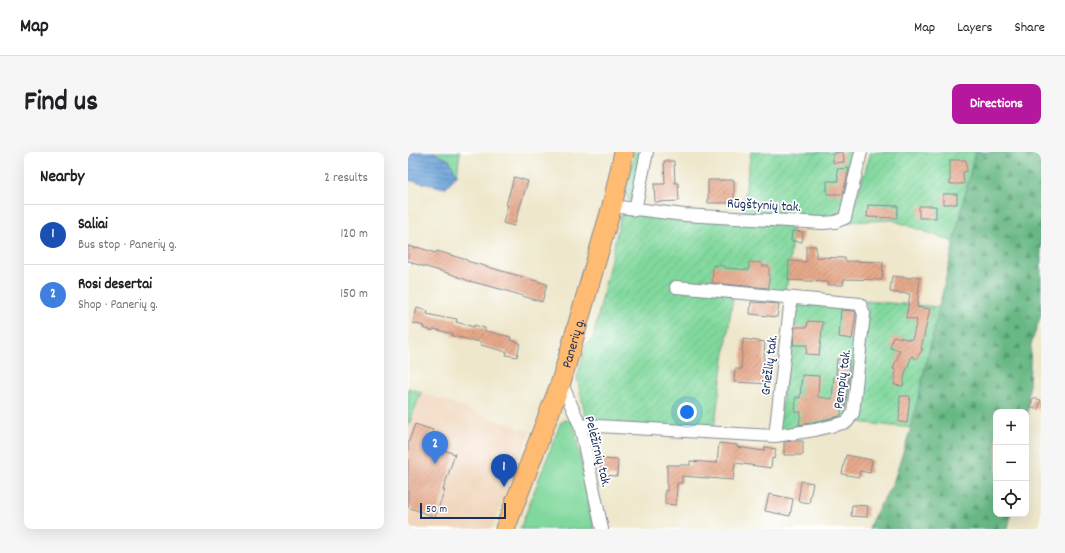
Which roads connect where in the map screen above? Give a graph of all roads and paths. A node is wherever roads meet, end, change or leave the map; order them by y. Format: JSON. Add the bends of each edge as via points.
{"nodes":[{"id":1,"x":624,"y":152,"type":"edge"},
{"id":2,"x":647,"y":152,"type":"edge"},
{"id":3,"x":861,"y":152,"type":"edge"},
{"id":4,"x":612,"y":206,"type":"junction"},
{"id":5,"x":635,"y":210,"type":"junction"},
{"id":6,"x":676,"y":287,"type":"dead end"},
{"id":7,"x":791,"y":298,"type":"junction"},
{"id":8,"x":561,"y":382,"type":"junction"},
{"id":9,"x":580,"y":425,"type":"junction"},
{"id":10,"x":775,"y":436,"type":"junction"},
{"id":11,"x":505,"y":529,"type":"edge"},
{"id":12,"x":602,"y":529,"type":"edge"}],
"edges":[{"from":1,"to":4,"type":"main road","name":"Panerių g."},
{"from":2,"to":5,"type":"street"},
{"from":3,"to":5,"type":"street","name":"Rūgštynių tak.","via":[[845,218],[836,222]]},
{"from":4,"to":5,"type":"street","name":"Rūgštynių tak."},
{"from":4,"to":8,"type":"main road","name":"Panerių g."},
{"from":6,"to":7,"type":"street","name":"Pempių tak."},
{"from":7,"to":10,"type":"street","name":"Griežlių tak."},
{"from":7,"to":10,"type":"street","name":"Pempių tak.","via":[[860,304],[864,314],[853,413],[847,422]]},
{"from":8,"to":9,"type":"street","name":"Pelėžirnių tak."},
{"from":8,"to":11,"type":"main road","name":"Panerių g."},
{"from":9,"to":10,"type":"street","name":"Pempių tak."},
{"from":9,"to":12,"type":"street","name":"Pelėžirnių tak."}]}
